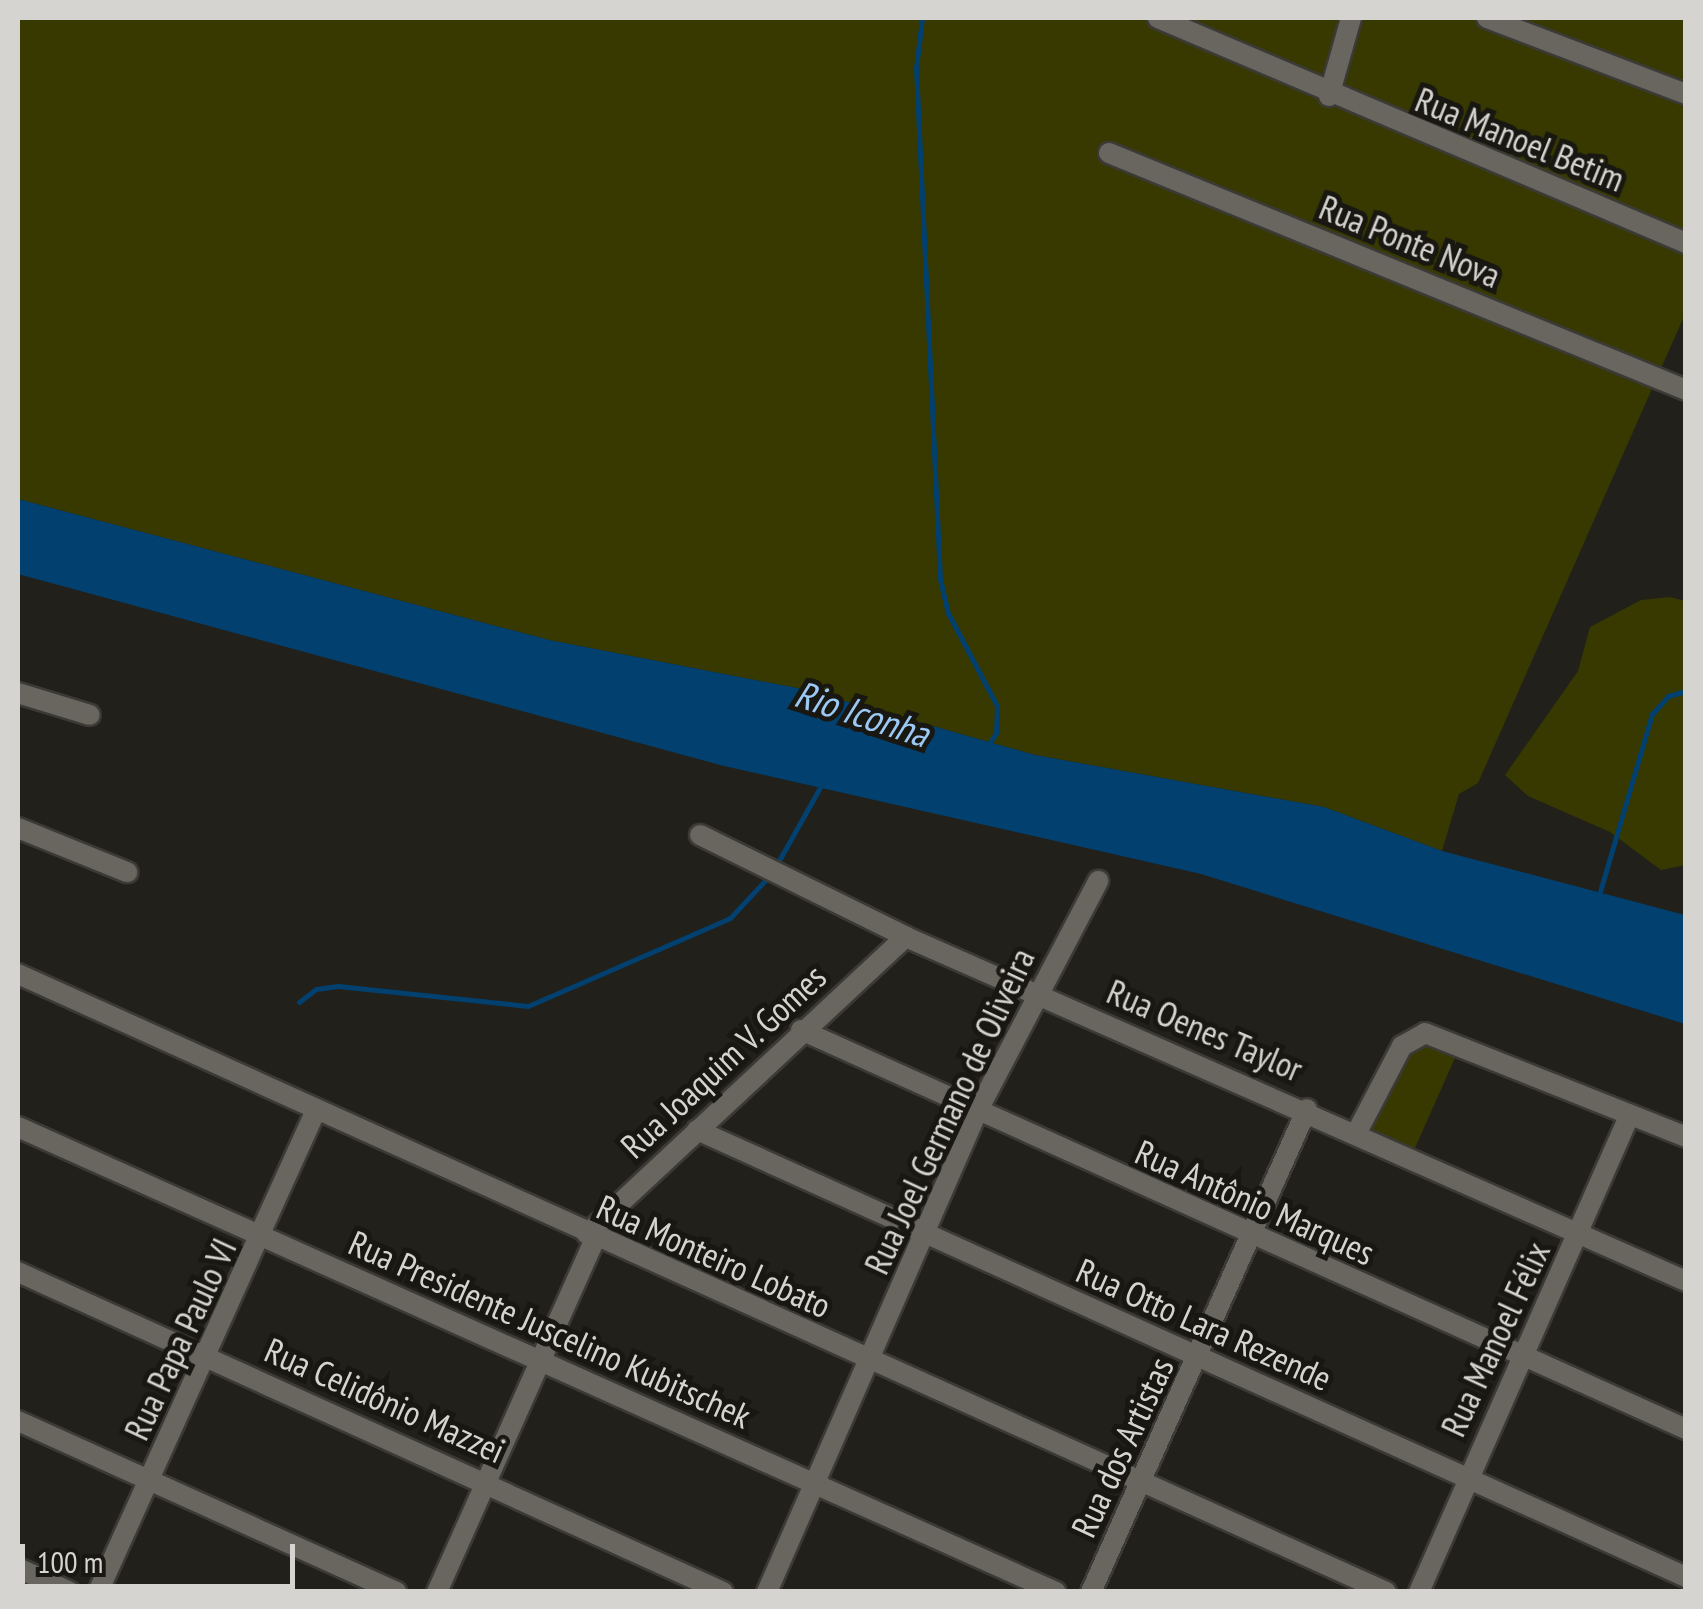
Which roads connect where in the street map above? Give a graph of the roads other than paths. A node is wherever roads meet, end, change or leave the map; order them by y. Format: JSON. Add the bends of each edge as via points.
{"nodes":[{"id":1,"x":1158,"y":18,"type":"edge"},
{"id":2,"x":1352,"y":18,"type":"edge"},
{"id":3,"x":1486,"y":18,"type":"edge"},
{"id":4,"x":1686,"y":94,"type":"edge"},
{"id":5,"x":1329,"y":96,"type":"junction"},
{"id":6,"x":1109,"y":153,"type":"dead end"},
{"id":7,"x":1686,"y":243,"type":"edge"},
{"id":8,"x":1686,"y":390,"type":"edge"},
{"id":9,"x":18,"y":693,"type":"edge"},
{"id":10,"x":90,"y":715,"type":"dead end"},
{"id":11,"x":18,"y":828,"type":"edge"},
{"id":12,"x":700,"y":835,"type":"dead end"},
{"id":13,"x":126,"y":872,"type":"dead end"},
{"id":14,"x":1098,"y":881,"type":"dead end"},
{"id":15,"x":906,"y":937,"type":"junction"},
{"id":16,"x":18,"y":974,"type":"edge"},
{"id":17,"x":1034,"y":993,"type":"junction"},
{"id":18,"x":801,"y":1030,"type":"junction"},
{"id":19,"x":1307,"y":1109,"type":"junction"},
{"id":20,"x":316,"y":1110,"type":"junction"},
{"id":21,"x":978,"y":1110,"type":"junction"},
{"id":22,"x":1630,"y":1114,"type":"junction"},
{"id":23,"x":18,"y":1127,"type":"edge"},
{"id":24,"x":697,"y":1130,"type":"junction"},
{"id":25,"x":1357,"y":1132,"type":"junction"},
{"id":26,"x":1686,"y":1137,"type":"edge"},
{"id":27,"x":1580,"y":1234,"type":"junction"},
{"id":28,"x":263,"y":1236,"type":"junction"},
{"id":29,"x":591,"y":1236,"type":"junction"},
{"id":30,"x":925,"y":1236,"type":"junction"},
{"id":31,"x":1250,"y":1236,"type":"junction"},
{"id":32,"x":18,"y":1272,"type":"edge"},
{"id":33,"x":1686,"y":1282,"type":"edge"},
{"id":34,"x":207,"y":1356,"type":"junction"},
{"id":35,"x":1200,"y":1356,"type":"junction"},
{"id":36,"x":537,"y":1357,"type":"junction"},
{"id":37,"x":1524,"y":1359,"type":"junction"},
{"id":38,"x":868,"y":1361,"type":"junction"},
{"id":39,"x":18,"y":1421,"type":"edge"},
{"id":40,"x":1686,"y":1429,"type":"edge"},
{"id":41,"x":484,"y":1480,"type":"junction"},
{"id":42,"x":1143,"y":1480,"type":"junction"},
{"id":43,"x":1466,"y":1480,"type":"junction"},
{"id":44,"x":150,"y":1482,"type":"junction"},
{"id":45,"x":811,"y":1483,"type":"junction"},
{"id":46,"x":18,"y":1568,"type":"edge"},
{"id":47,"x":1686,"y":1576,"type":"edge"},
{"id":48,"x":70,"y":1592,"type":"edge"},
{"id":49,"x":98,"y":1592,"type":"edge"},
{"id":50,"x":396,"y":1592,"type":"edge"},
{"id":51,"x":437,"y":1592,"type":"edge"},
{"id":52,"x":724,"y":1592,"type":"edge"},
{"id":53,"x":767,"y":1592,"type":"edge"},
{"id":54,"x":1056,"y":1592,"type":"edge"},
{"id":55,"x":1091,"y":1592,"type":"edge"},
{"id":56,"x":1386,"y":1592,"type":"edge"},
{"id":57,"x":1420,"y":1592,"type":"edge"}],
"edges":[{"from":1,"to":5,"type":"street","name":"Rua Manoel Betim"},
{"from":2,"to":5,"type":"street"},
{"from":3,"to":4,"type":"street"},
{"from":5,"to":7,"type":"street","name":"Rua Manoel Betim"},
{"from":6,"to":8,"type":"street","name":"Rua Ponte Nova"},
{"from":9,"to":10,"type":"street"},
{"from":11,"to":13,"type":"street"},
{"from":12,"to":15,"type":"street","name":"Rua Oenes Taylor"},
{"from":14,"to":17,"type":"street","name":"Rua Joel Germano de Oliveira"},
{"from":15,"to":17,"type":"street","name":"Rua Oenes Taylor"},
{"from":15,"to":18,"type":"street","name":"Rua Joaquim V. Gomes"},
{"from":16,"to":20,"type":"street","name":"Rua Monteiro Lobato"},
{"from":17,"to":19,"type":"street","name":"Rua Oenes Taylor"},
{"from":17,"to":21,"type":"street","name":"Rua Joel Germano de Oliveira"},
{"from":18,"to":21,"type":"street","name":"Rua Antônio Marques"},
{"from":18,"to":24,"type":"street","name":"Rua Joaquim V. Gomes"},
{"from":19,"to":25,"type":"street","name":"Rua Oenes Taylor"},
{"from":19,"to":31,"type":"street","name":"Rua dos Artistas"},
{"from":20,"to":28,"type":"street","name":"Rua Papa Paulo VI"},
{"from":20,"to":29,"type":"street","name":"Rua Monteiro Lobato"},
{"from":21,"to":30,"type":"street","name":"Rua Joel Germano de Oliveira"},
{"from":21,"to":31,"type":"street","name":"Rua Antônio Marques"},
{"from":22,"to":25,"type":"street","via":[[1480,1050],[1415,1034],[1402,1046]]},
{"from":22,"to":26,"type":"street"},
{"from":22,"to":27,"type":"street","name":"Rua Manoel Félix"},
{"from":23,"to":28,"type":"street","name":"Rua Presidente Juscelino Kubitschek"},
{"from":24,"to":29,"type":"street","name":"Rua Joaquim V. Gomes"},
{"from":24,"to":30,"type":"street","name":"Rua Otto Lara Rezende"},
{"from":25,"to":27,"type":"street","name":"Rua Oenes Taylor"},
{"from":27,"to":33,"type":"street","name":"Rua Oenes Taylor"},
{"from":27,"to":37,"type":"street","name":"Rua Manoel Félix"},
{"from":28,"to":34,"type":"street","name":"Rua Papa Paulo VI"},
{"from":28,"to":36,"type":"street","name":"Rua Presidente Juscelino Kubitschek"},
{"from":29,"to":36,"type":"street","name":"Rua Joaquim V. Gomes"},
{"from":29,"to":38,"type":"street","name":"Rua Monteiro Lobato"},
{"from":30,"to":35,"type":"street","name":"Rua Otto Lara Rezende"},
{"from":30,"to":38,"type":"street","name":"Rua Joel Germano de Oliveira"},
{"from":31,"to":35,"type":"street","name":"Rua dos Artistas"},
{"from":31,"to":37,"type":"street","name":"Rua Antônio Marques"},
{"from":32,"to":34,"type":"street","name":"Rua Celidônio Mazzei"},
{"from":34,"to":41,"type":"street","name":"Rua Celidônio Mazzei"},
{"from":34,"to":44,"type":"street","name":"Rua Papa Paulo VI"},
{"from":35,"to":42,"type":"street","name":"Rua dos Artistas"},
{"from":35,"to":43,"type":"street","name":"Rua Otto Lara Rezende"},
{"from":36,"to":41,"type":"street","name":"Rua Joaquim V. Gomes"},
{"from":36,"to":45,"type":"street","name":"Rua Presidente Juscelino Kubitschek"},
{"from":37,"to":40,"type":"street","name":"Rua Antônio Marques"},
{"from":37,"to":43,"type":"street","name":"Rua Manoel Félix"},
{"from":38,"to":42,"type":"street","name":"Rua Monteiro Lobato"},
{"from":38,"to":45,"type":"street","name":"Rua Joel Germano de Oliveira"},
{"from":39,"to":44,"type":"street"},
{"from":41,"to":51,"type":"street","name":"Rua Joaquim V. Gomes"},
{"from":41,"to":52,"type":"street","name":"Rua Celidônio Mazzei"},
{"from":42,"to":55,"type":"street","name":"Rua dos Artistas"},
{"from":42,"to":56,"type":"street","name":"Rua Monteiro Lobato"},
{"from":43,"to":47,"type":"street","name":"Rua Otto Lara Rezende"},
{"from":43,"to":57,"type":"street","name":"Rua Manoel Félix"},
{"from":44,"to":49,"type":"street","name":"Rua Papa Paulo VI"},
{"from":44,"to":50,"type":"street"},
{"from":45,"to":53,"type":"street","name":"Rua Joel Germano de Oliveira"},
{"from":45,"to":54,"type":"street","name":"Rua Presidente Juscelino Kubitschek"},
{"from":46,"to":48,"type":"street"}]}
